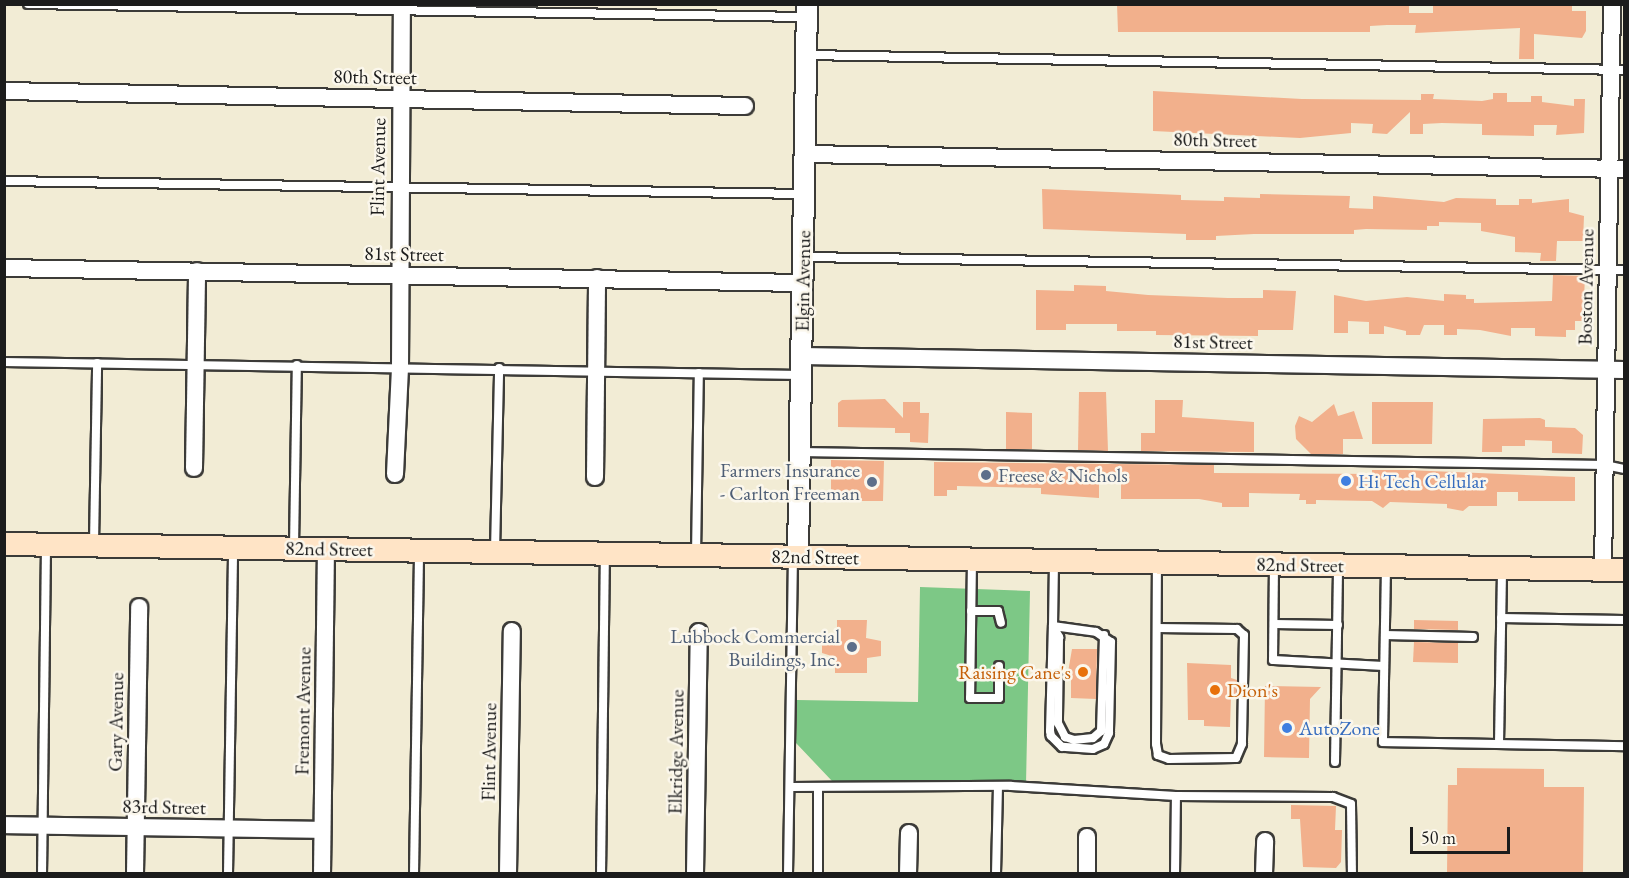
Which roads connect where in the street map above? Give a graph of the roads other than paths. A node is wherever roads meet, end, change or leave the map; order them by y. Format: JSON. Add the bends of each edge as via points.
{"nodes":[{"id":1,"x":28,"y":4,"type":"edge"},
{"id":2,"x":1612,"y":4,"type":"edge"},
{"id":3,"x":402,"y":8,"type":"edge"},
{"id":4,"x":807,"y":11,"type":"edge"},
{"id":5,"x":807,"y":55,"type":"junction"},
{"id":6,"x":1618,"y":70,"type":"edge"},
{"id":7,"x":4,"y":91,"type":"edge"},
{"id":8,"x":401,"y":99,"type":"junction"},
{"id":9,"x":745,"y":105,"type":"dead end"},
{"id":10,"x":805,"y":154,"type":"junction"},
{"id":11,"x":1617,"y":168,"type":"edge"},
{"id":12,"x":4,"y":181,"type":"edge"},
{"id":13,"x":399,"y":187,"type":"junction"},
{"id":14,"x":804,"y":194,"type":"junction"},
{"id":15,"x":803,"y":256,"type":"junction"},
{"id":16,"x":4,"y":268,"type":"edge"},
{"id":17,"x":1616,"y":270,"type":"edge"},
{"id":18,"x":197,"y":272,"type":"junction"},
{"id":19,"x":398,"y":275,"type":"junction"},
{"id":20,"x":597,"y":278,"type":"junction"},
{"id":21,"x":803,"y":283,"type":"junction"},
{"id":22,"x":4,"y":362,"type":"edge"},
{"id":23,"x":97,"y":363,"type":"junction"},
{"id":24,"x":195,"y":363,"type":"junction"},
{"id":25,"x":297,"y":365,"type":"junction"},
{"id":26,"x":801,"y":366,"type":"junction"},
{"id":27,"x":498,"y":368,"type":"junction"},
{"id":28,"x":400,"y":369,"type":"junction"},
{"id":29,"x":596,"y":370,"type":"junction"},
{"id":30,"x":1606,"y":370,"type":"junction"},
{"id":31,"x":1624,"y":370,"type":"edge"},
{"id":32,"x":699,"y":373,"type":"junction"},
{"id":33,"x":800,"y":452,"type":"junction"},
{"id":34,"x":1605,"y":465,"type":"junction"},
{"id":35,"x":194,"y":468,"type":"dead end"},
{"id":36,"x":1624,"y":469,"type":"edge"},
{"id":37,"x":395,"y":474,"type":"dead end"},
{"id":38,"x":595,"y":477,"type":"dead end"},
{"id":39,"x":4,"y":544,"type":"edge"},
{"id":40,"x":46,"y":544,"type":"junction"},
{"id":41,"x":94,"y":545,"type":"junction"},
{"id":42,"x":233,"y":547,"type":"junction"},
{"id":43,"x":294,"y":548,"type":"junction"},
{"id":44,"x":326,"y":549,"type":"junction"},
{"id":45,"x":419,"y":550,"type":"junction"},
{"id":46,"x":495,"y":552,"type":"junction"},
{"id":47,"x":605,"y":554,"type":"junction"},
{"id":48,"x":696,"y":555,"type":"junction"},
{"id":49,"x":795,"y":557,"type":"junction"},
{"id":50,"x":972,"y":560,"type":"junction"},
{"id":51,"x":1054,"y":561,"type":"junction"},
{"id":52,"x":1157,"y":563,"type":"junction"},
{"id":53,"x":1274,"y":565,"type":"junction"},
{"id":54,"x":1338,"y":566,"type":"junction"},
{"id":55,"x":1386,"y":567,"type":"junction"},
{"id":56,"x":1502,"y":568,"type":"junction"},
{"id":57,"x":1614,"y":570,"type":"edge"},
{"id":58,"x":140,"y":607,"type":"dead end"},
{"id":59,"x":971,"y":611,"type":"junction"},
{"id":60,"x":1501,"y":618,"type":"junction"},
{"id":61,"x":1624,"y":620,"type":"edge"},
{"id":62,"x":1001,"y":622,"type":"dead end"},
{"id":63,"x":1274,"y":624,"type":"junction"},
{"id":64,"x":1338,"y":625,"type":"junction"},
{"id":65,"x":1053,"y":626,"type":"junction"},
{"id":66,"x":1157,"y":628,"type":"junction"},
{"id":67,"x":512,"y":631,"type":"dead end"},
{"id":68,"x":699,"y":632,"type":"dead end"},
{"id":69,"x":1385,"y":634,"type":"junction"},
{"id":70,"x":1473,"y":637,"type":"dead end"},
{"id":71,"x":1337,"y":663,"type":"junction"},
{"id":72,"x":999,"y":666,"type":"dead end"},
{"id":73,"x":1384,"y":666,"type":"junction"},
{"id":74,"x":1499,"y":744,"type":"junction"},
{"id":75,"x":1624,"y":746,"type":"edge"},
{"id":76,"x":1335,"y":762,"type":"dead end"},
{"id":77,"x":998,"y":786,"type":"junction"},
{"id":78,"x":790,"y":787,"type":"junction"},
{"id":79,"x":818,"y":788,"type":"junction"},
{"id":80,"x":1176,"y":796,"type":"junction"},
{"id":81,"x":4,"y":825,"type":"edge"},
{"id":82,"x":43,"y":826,"type":"junction"},
{"id":83,"x":135,"y":827,"type":"junction"},
{"id":84,"x":230,"y":828,"type":"junction"},
{"id":85,"x":322,"y":830,"type":"junction"},
{"id":86,"x":909,"y":833,"type":"dead end"},
{"id":87,"x":1087,"y":837,"type":"dead end"},
{"id":88,"x":1265,"y":841,"type":"dead end"},
{"id":89,"x":42,"y":873,"type":"edge"},
{"id":90,"x":135,"y":873,"type":"edge"},
{"id":91,"x":228,"y":873,"type":"edge"},
{"id":92,"x":322,"y":873,"type":"edge"},
{"id":93,"x":414,"y":873,"type":"edge"},
{"id":94,"x":508,"y":873,"type":"edge"},
{"id":95,"x":601,"y":873,"type":"edge"},
{"id":96,"x":695,"y":873,"type":"edge"},
{"id":97,"x":788,"y":873,"type":"edge"},
{"id":98,"x":818,"y":873,"type":"edge"},
{"id":99,"x":908,"y":873,"type":"edge"},
{"id":100,"x":996,"y":873,"type":"edge"},
{"id":101,"x":1087,"y":873,"type":"edge"},
{"id":102,"x":1175,"y":873,"type":"edge"},
{"id":103,"x":1264,"y":873,"type":"edge"},
{"id":104,"x":1352,"y":873,"type":"edge"}],
"edges":[{"from":1,"to":3,"type":"lane"},
{"from":2,"to":6,"type":"street","name":"Boston Avenue"},
{"from":3,"to":4,"type":"lane"},
{"from":3,"to":8,"type":"street","name":"Flint Avenue"},
{"from":4,"to":5,"type":"street","name":"Elgin Avenue"},
{"from":5,"to":6,"type":"lane"},
{"from":5,"to":10,"type":"street","name":"Elgin Avenue"},
{"from":6,"to":11,"type":"street","name":"Boston Avenue"},
{"from":7,"to":8,"type":"street","name":"80th Street"},
{"from":8,"to":9,"type":"street","name":"80th Street"},
{"from":8,"to":13,"type":"street","name":"Flint Avenue"},
{"from":10,"to":11,"type":"street","name":"80th Street"},
{"from":10,"to":14,"type":"street","name":"Elgin Avenue"},
{"from":11,"to":17,"type":"street","name":"Boston Avenue"},
{"from":12,"to":13,"type":"lane"},
{"from":13,"to":14,"type":"lane"},
{"from":13,"to":19,"type":"street","name":"Flint Avenue"},
{"from":14,"to":15,"type":"street","name":"Elgin Avenue"},
{"from":15,"to":17,"type":"lane"},
{"from":15,"to":21,"type":"street","name":"Elgin Avenue"},
{"from":16,"to":18,"type":"street","name":"81st Street"},
{"from":17,"to":30,"type":"street","name":"Boston Avenue"},
{"from":18,"to":19,"type":"street","name":"81st Street"},
{"from":18,"to":24,"type":"street"},
{"from":19,"to":20,"type":"street","name":"81st Street"},
{"from":19,"to":28,"type":"street","name":"Flint Avenue"},
{"from":20,"to":21,"type":"street","name":"81st Street"},
{"from":20,"to":29,"type":"street"},
{"from":21,"to":26,"type":"street","name":"Elgin Avenue"},
{"from":22,"to":23,"type":"lane"},
{"from":23,"to":24,"type":"lane"},
{"from":23,"to":41,"type":"lane"},
{"from":24,"to":25,"type":"lane"},
{"from":24,"to":35,"type":"street"},
{"from":25,"to":28,"type":"lane"},
{"from":25,"to":43,"type":"lane"},
{"from":26,"to":30,"type":"street","name":"81st Street"},
{"from":26,"to":32,"type":"lane"},
{"from":26,"to":33,"type":"street","name":"Elgin Avenue"},
{"from":27,"to":28,"type":"lane"},
{"from":27,"to":29,"type":"lane"},
{"from":27,"to":46,"type":"lane"},
{"from":28,"to":37,"type":"street","name":"Flint Avenue"},
{"from":29,"to":32,"type":"lane"},
{"from":29,"to":38,"type":"street"},
{"from":30,"to":31,"type":"street","name":"81st Street"},
{"from":30,"to":34,"type":"street","name":"Boston Avenue"},
{"from":32,"to":48,"type":"lane"},
{"from":33,"to":34,"type":"lane"},
{"from":33,"to":49,"type":"street","name":"Elgin Avenue"},
{"from":34,"to":36,"type":"lane"},
{"from":34,"to":57,"type":"street","name":"Boston Avenue"},
{"from":39,"to":40,"type":"main road","name":"82nd Street"},
{"from":40,"to":41,"type":"main road","name":"82nd Street"},
{"from":40,"to":82,"type":"lane"},
{"from":41,"to":42,"type":"main road","name":"82nd Street"},
{"from":42,"to":43,"type":"main road","name":"82nd Street"},
{"from":42,"to":84,"type":"lane"},
{"from":43,"to":44,"type":"main road","name":"82nd Street"},
{"from":44,"to":45,"type":"main road","name":"82nd Street"},
{"from":44,"to":85,"type":"street","name":"Fremont Avenue"},
{"from":45,"to":46,"type":"main road","name":"82nd Street"},
{"from":45,"to":93,"type":"lane"},
{"from":46,"to":47,"type":"main road","name":"82nd Street"},
{"from":47,"to":48,"type":"main road","name":"82nd Street"},
{"from":47,"to":95,"type":"lane"},
{"from":48,"to":49,"type":"main road","name":"82nd Street"},
{"from":49,"to":50,"type":"main road","name":"82nd Street"},
{"from":49,"to":78,"type":"lane"},
{"from":50,"to":51,"type":"main road","name":"82nd Street"},
{"from":50,"to":59,"type":"lane"},
{"from":51,"to":52,"type":"main road","name":"82nd Street"},
{"from":51,"to":65,"type":"lane"},
{"from":52,"to":53,"type":"main road","name":"82nd Street"},
{"from":52,"to":66,"type":"lane"},
{"from":53,"to":54,"type":"main road","name":"82nd Street"},
{"from":53,"to":63,"type":"lane"},
{"from":54,"to":55,"type":"main road","name":"82nd Street"},
{"from":54,"to":64,"type":"lane"},
{"from":55,"to":56,"type":"main road","name":"82nd Street"},
{"from":55,"to":69,"type":"lane"},
{"from":56,"to":57,"type":"main road","name":"82nd Street"},
{"from":56,"to":60,"type":"lane"},
{"from":58,"to":83,"type":"street","name":"Gary Avenue"},
{"from":59,"to":62,"type":"lane","via":[[998,611]]},
{"from":59,"to":72,"type":"lane","via":[[970,698],[999,698]]},
{"from":60,"to":61,"type":"lane"},
{"from":60,"to":74,"type":"lane"},
{"from":63,"to":64,"type":"lane"},
{"from":63,"to":71,"type":"lane","via":[[1274,660]]},
{"from":64,"to":71,"type":"lane"},
{"from":65,"to":65,"type":"lane","via":[[1059,637],[1058,723],[1065,737],[1093,738],[1101,731],[1104,635]]},
{"from":66,"to":66,"type":"lane","via":[[1158,755],[1169,759],[1236,758],[1241,751],[1241,631]]},
{"from":67,"to":94,"type":"street","name":"Flint Avenue"},
{"from":68,"to":96,"type":"street","name":"Elkridge Avenue"},
{"from":69,"to":70,"type":"lane"},
{"from":69,"to":73,"type":"lane"},
{"from":71,"to":73,"type":"lane"},
{"from":71,"to":76,"type":"lane"},
{"from":73,"to":74,"type":"lane","via":[[1383,742]]},
{"from":74,"to":75,"type":"lane"},
{"from":77,"to":79,"type":"lane"},
{"from":77,"to":80,"type":"lane"},
{"from":77,"to":100,"type":"lane"},
{"from":78,"to":79,"type":"lane"},
{"from":78,"to":97,"type":"lane"},
{"from":79,"to":98,"type":"lane"},
{"from":80,"to":102,"type":"lane"},
{"from":80,"to":104,"type":"lane","via":[[1345,799],[1353,813]]},
{"from":81,"to":82,"type":"street","name":"83rd Street"},
{"from":82,"to":83,"type":"street","name":"83rd Street"},
{"from":82,"to":89,"type":"lane"},
{"from":83,"to":84,"type":"street","name":"83rd Street"},
{"from":83,"to":90,"type":"street","name":"Gary Avenue"},
{"from":84,"to":85,"type":"street","name":"83rd Street"},
{"from":84,"to":91,"type":"lane"},
{"from":85,"to":92,"type":"street","name":"Fremont Avenue"},
{"from":86,"to":99,"type":"street"},
{"from":87,"to":101,"type":"street"},
{"from":88,"to":103,"type":"street"}]}
